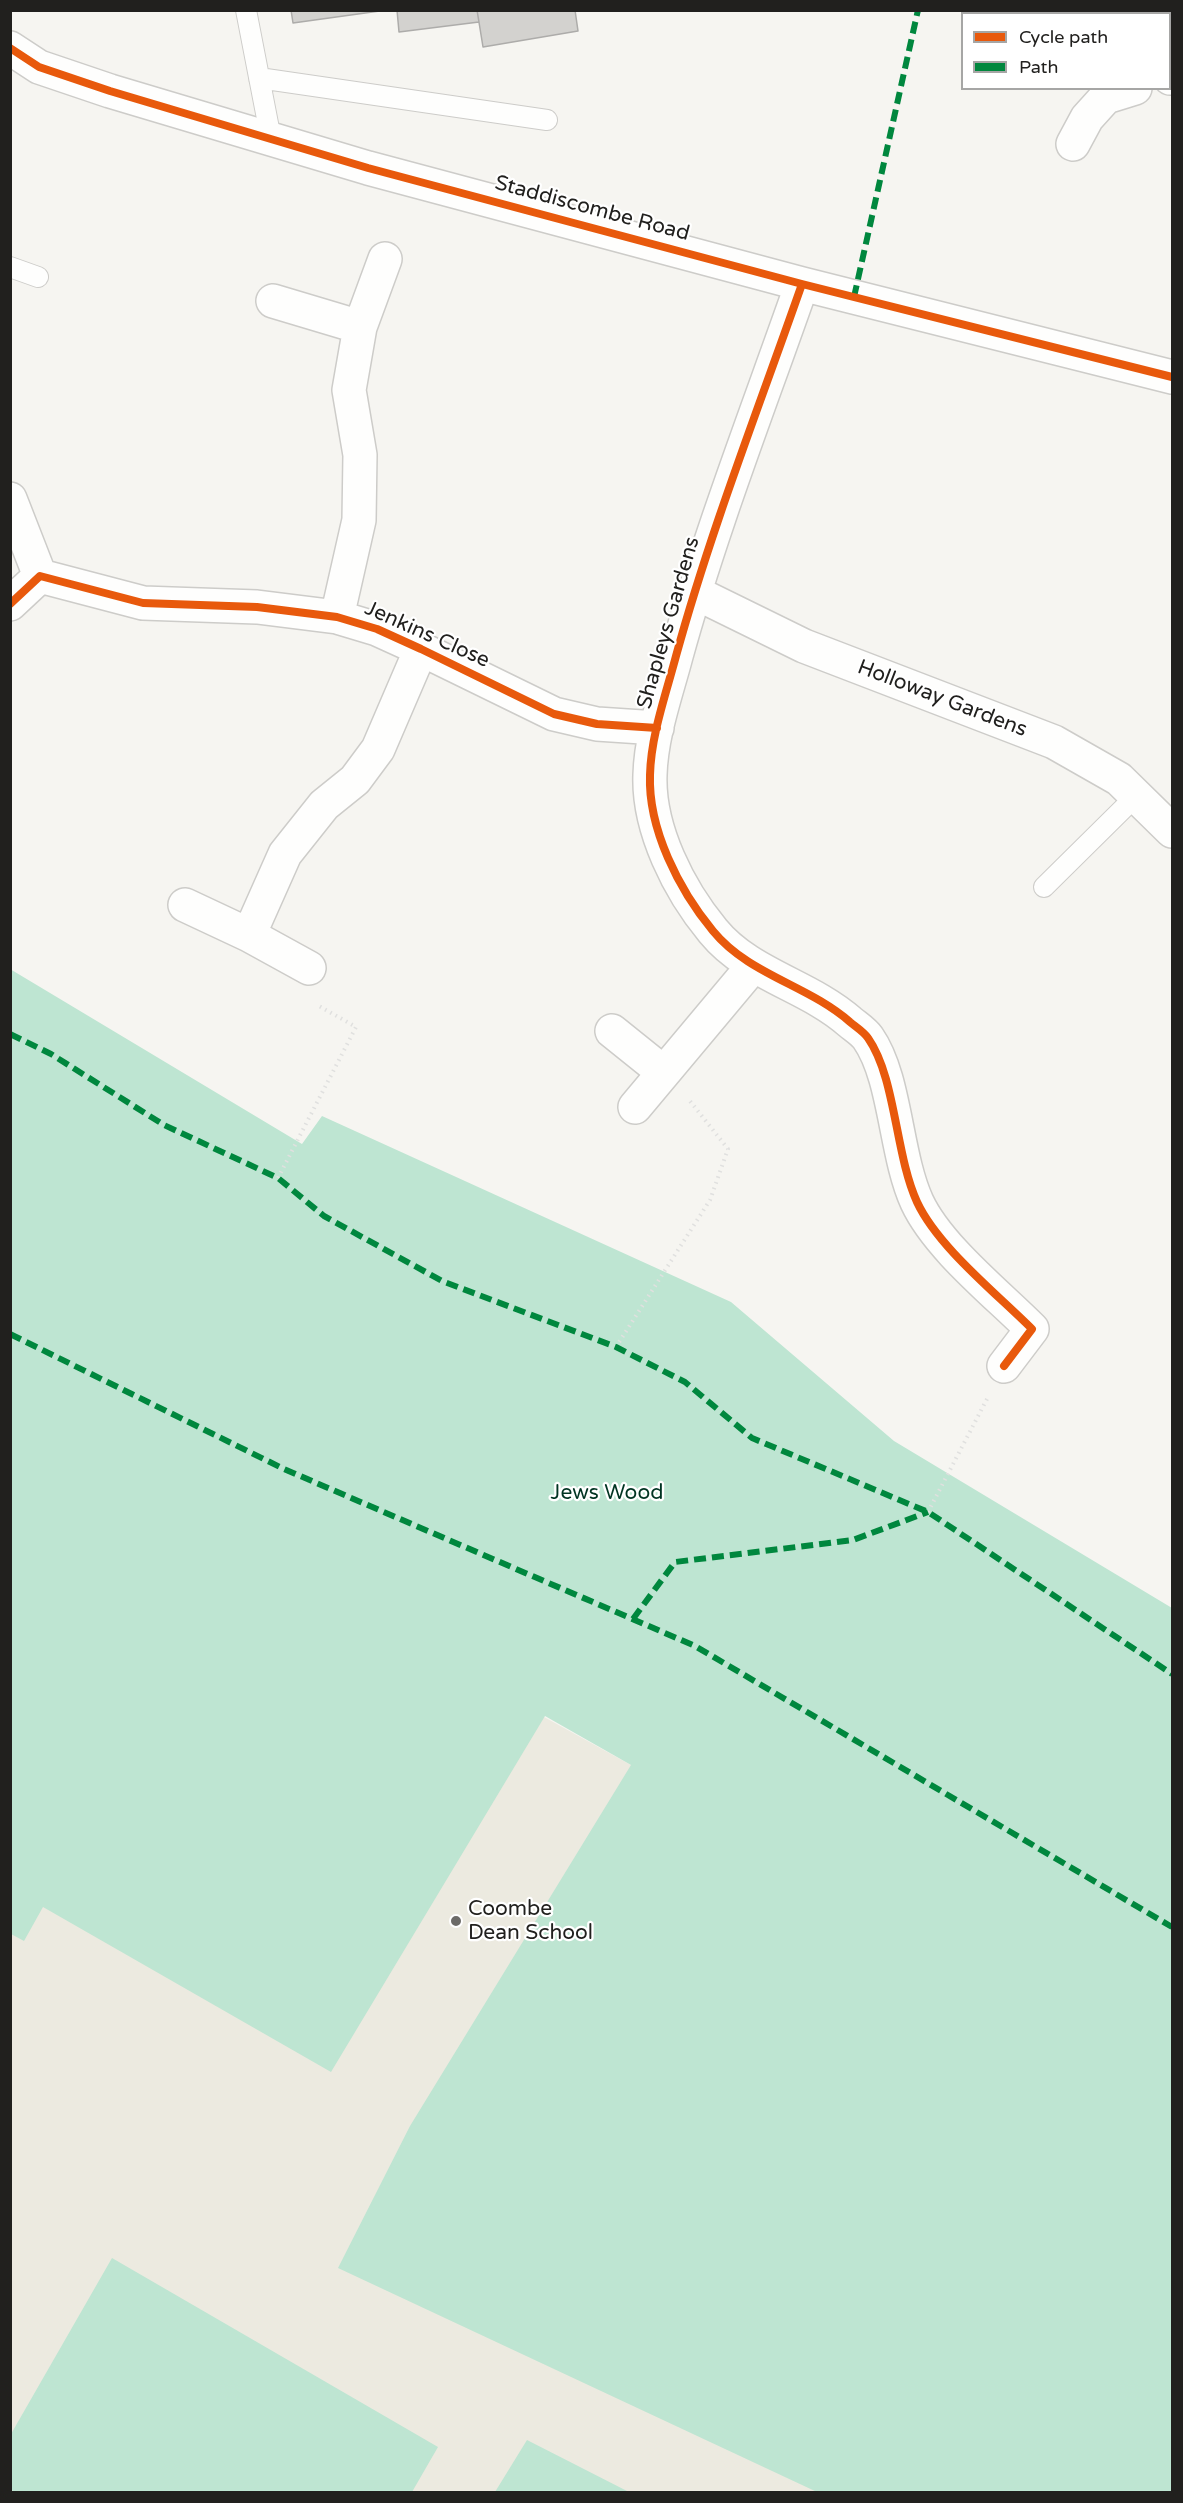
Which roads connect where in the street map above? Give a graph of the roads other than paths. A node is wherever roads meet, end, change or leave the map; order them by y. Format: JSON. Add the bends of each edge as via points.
{"nodes":[{"id":1,"x":246,"y":10,"type":"edge"},
{"id":2,"x":10,"y":48,"type":"edge"},
{"id":3,"x":259,"y":78,"type":"junction"},
{"id":4,"x":1128,"y":90,"type":"edge"},
{"id":5,"x":547,"y":120,"type":"dead end"},
{"id":6,"x":271,"y":139,"type":"junction"},
{"id":7,"x":1073,"y":144,"type":"dead end"},
{"id":8,"x":385,"y":259,"type":"dead end"},
{"id":9,"x":10,"y":267,"type":"edge"},
{"id":10,"x":38,"y":277,"type":"dead end"},
{"id":11,"x":802,"y":284,"type":"junction"},
{"id":12,"x":273,"y":301,"type":"dead end"},
{"id":13,"x":360,"y":327,"type":"junction"},
{"id":14,"x":1173,"y":377,"type":"edge"},
{"id":15,"x":10,"y":499,"type":"edge"},
{"id":16,"x":40,"y":576,"type":"junction"},
{"id":17,"x":694,"y":592,"type":"junction"},
{"id":18,"x":10,"y":604,"type":"edge"},
{"id":19,"x":337,"y":617,"type":"junction"},
{"id":20,"x":422,"y":649,"type":"junction"},
{"id":21,"x":657,"y":728,"type":"junction"},
{"id":22,"x":1136,"y":796,"type":"junction"},
{"id":23,"x":1173,"y":831,"type":"edge"},
{"id":24,"x":1044,"y":887,"type":"dead end"},
{"id":25,"x":185,"y":905,"type":"dead end"},
{"id":26,"x":249,"y":935,"type":"junction"},
{"id":27,"x":753,"y":966,"type":"junction"},
{"id":28,"x":309,"y":968,"type":"road end"},
{"id":29,"x":612,"y":1031,"type":"dead end"},
{"id":30,"x":663,"y":1072,"type":"junction"},
{"id":31,"x":635,"y":1107,"type":"dead end"},
{"id":32,"x":1004,"y":1366,"type":"road end"}],
"edges":[{"from":1,"to":3,"type":"lane"},
{"from":2,"to":6,"type":"street","name":"Staddiscombe Road","via":[[39,67]]},
{"from":3,"to":5,"type":"lane"},
{"from":3,"to":6,"type":"lane"},
{"from":4,"to":7,"type":"street","via":[[1106,97],[1087,118]]},
{"from":6,"to":11,"type":"street","name":"Staddiscombe Road"},
{"from":8,"to":13,"type":"street"},
{"from":9,"to":10,"type":"lane"},
{"from":11,"to":14,"type":"street","name":"Staddiscombe Road"},
{"from":11,"to":17,"type":"street","name":"Shapleys Gardens"},
{"from":12,"to":13,"type":"street"},
{"from":13,"to":19,"type":"street","via":[[349,390],[360,455],[359,520]]},
{"from":15,"to":16,"type":"street"},
{"from":16,"to":18,"type":"street"},
{"from":16,"to":19,"type":"street","name":"Jenkins Close","via":[[143,603],[257,607]]},
{"from":17,"to":21,"type":"street","name":"Shapleys Gardens"},
{"from":17,"to":22,"type":"street","name":"Holloway Gardens","via":[[804,646],[1054,742],[1119,779]]},
{"from":19,"to":20,"type":"street","name":"Jenkins Close"},
{"from":20,"to":21,"type":"street","name":"Jenkins Close","via":[[554,714],[597,724]]},
{"from":20,"to":26,"type":"street","via":[[378,749],[355,780],[324,805],[285,854]]},
{"from":21,"to":27,"type":"street","name":"Shapleys Gardens","via":[[649,776],[658,833],[680,884],[714,933]]},
{"from":22,"to":23,"type":"street","name":"Holloway Gardens"},
{"from":22,"to":24,"type":"lane"},
{"from":25,"to":26,"type":"street"},
{"from":26,"to":28,"type":"street"},
{"from":27,"to":30,"type":"street"},
{"from":27,"to":32,"type":"street","name":"Shapleys Gardens","via":[[832,1006],[868,1037],[883,1071],[903,1163],[918,1203],[941,1239],[1032,1329]]},
{"from":29,"to":30,"type":"street"},
{"from":30,"to":31,"type":"street"}]}
